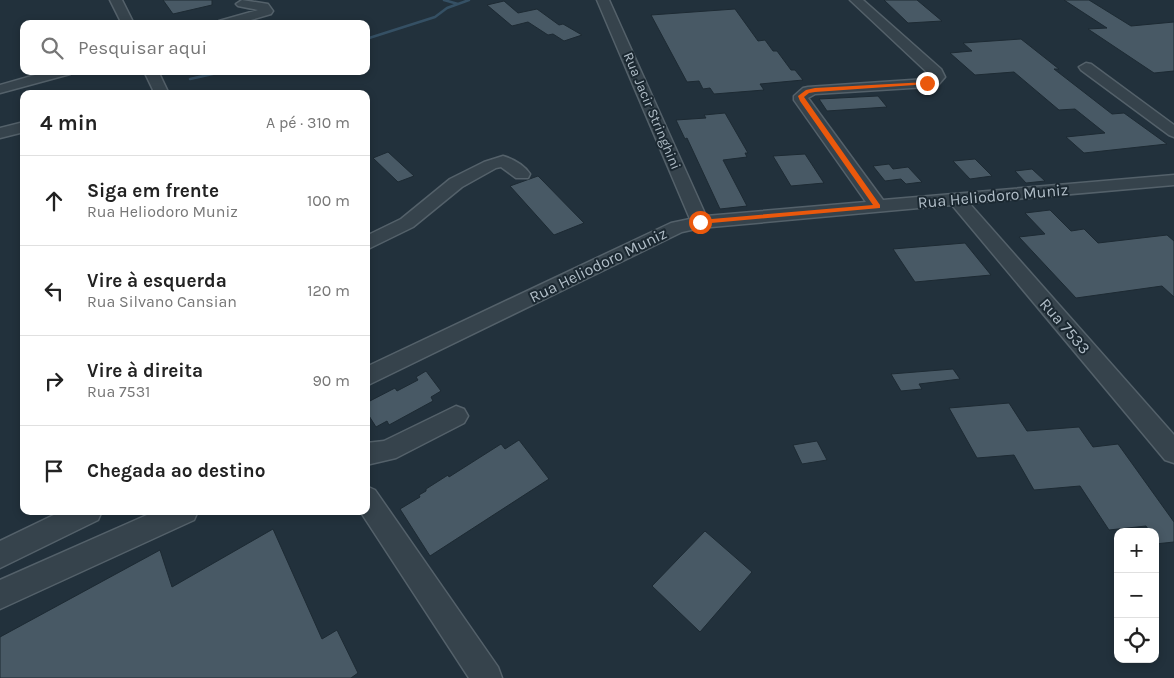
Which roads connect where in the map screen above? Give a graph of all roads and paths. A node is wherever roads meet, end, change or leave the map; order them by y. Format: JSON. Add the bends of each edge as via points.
{"nodes":[{"id":1,"x":116,"y":0,"type":"edge"},
{"id":2,"x":603,"y":0,"type":"edge"},
{"id":3,"x":856,"y":0,"type":"edge"},
{"id":4,"x":242,"y":4,"type":"dead end"},
{"id":5,"x":126,"y":20,"type":"edge"},
{"id":6,"x":237,"y":20,"type":"edge"},
{"id":7,"x":1086,"y":67,"type":"dead end"},
{"id":8,"x":51,"y":75,"type":"edge"},
{"id":9,"x":153,"y":75,"type":"edge"},
{"id":10,"x":0,"y":89,"type":"edge"},
{"id":11,"x":160,"y":90,"type":"edge"},
{"id":12,"x":20,"y":128,"type":"edge"},
{"id":13,"x":1174,"y":132,"type":"edge"},
{"id":14,"x":0,"y":133,"type":"edge"},
{"id":15,"x":522,"y":174,"type":"dead end"},
{"id":16,"x":1174,"y":180,"type":"edge"},
{"id":17,"x":956,"y":199,"type":"junction"},
{"id":18,"x":878,"y":206,"type":"junction"},
{"id":19,"x":700,"y":222,"type":"junction"},
{"id":20,"x":370,"y":242,"type":"edge"},
{"id":21,"x":370,"y":375,"type":"edge"},
{"id":22,"x":456,"y":416,"type":"dead end"},
{"id":23,"x":1174,"y":452,"type":"edge"},
{"id":24,"x":370,"y":453,"type":"edge"},
{"id":25,"x":370,"y":504,"type":"edge"},
{"id":26,"x":81,"y":515,"type":"edge"},
{"id":27,"x":177,"y":515,"type":"edge"},
{"id":28,"x":0,"y":555,"type":"edge"},
{"id":29,"x":0,"y":595,"type":"edge"},
{"id":30,"x":487,"y":678,"type":"edge"}],
"edges":[{"from":1,"to":5,"type":"street"},
{"from":2,"to":19,"type":"street","name":"Rua Jacir Stringhini"},
{"from":3,"to":18,"type":"street","via":[[938,75],[937,80],[927,83],[803,93],[802,100]]},
{"from":4,"to":6,"type":"street","via":[[264,7],[267,11]]},
{"from":7,"to":13,"type":"street"},
{"from":8,"to":10,"type":"street"},
{"from":9,"to":11,"type":"street"},
{"from":12,"to":14,"type":"street"},
{"from":15,"to":20,"type":"street","via":[[503,161],[490,165],[456,182],[407,223]]},
{"from":16,"to":17,"type":"street","name":"Rua Heliodoro Muniz"},
{"from":17,"to":18,"type":"street","name":"Rua Heliodoro Muniz"},
{"from":17,"to":23,"type":"street","name":"Rua 7533"},
{"from":18,"to":19,"type":"street","name":"Rua Heliodoro Muniz"},
{"from":19,"to":21,"type":"street","name":"Rua Heliodoro Muniz","via":[[661,234]]},
{"from":22,"to":24,"type":"street","via":[[387,451]]},
{"from":25,"to":30,"type":"street"},
{"from":26,"to":28,"type":"street"},
{"from":27,"to":29,"type":"street"}]}
